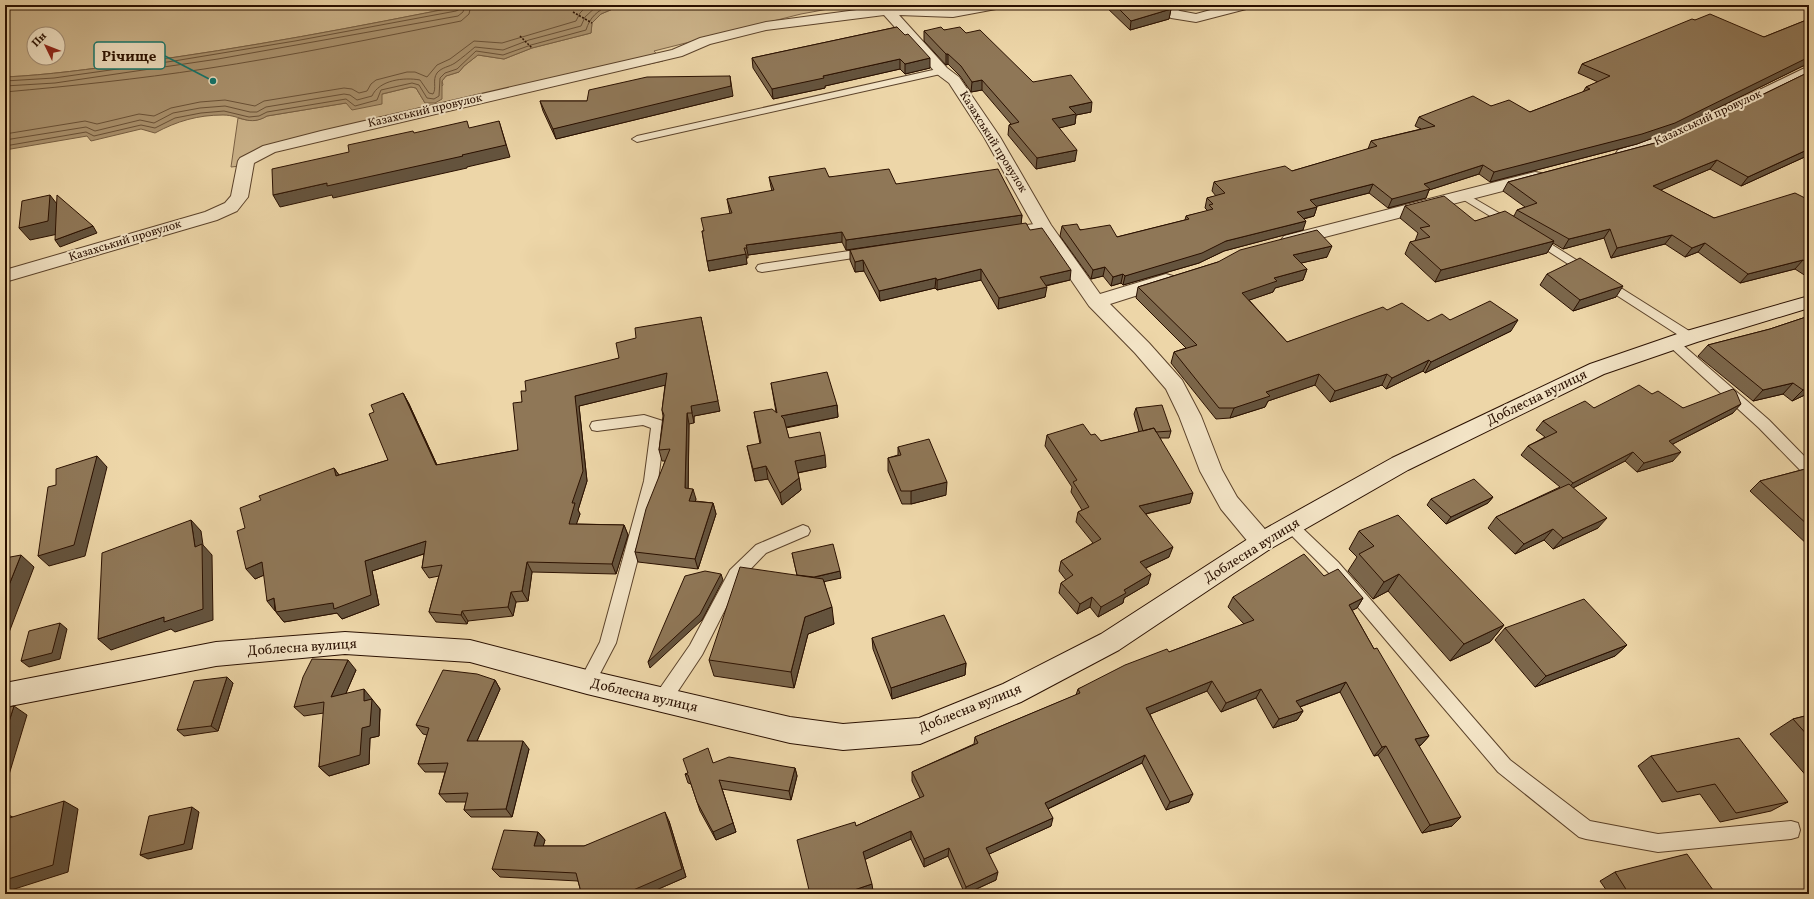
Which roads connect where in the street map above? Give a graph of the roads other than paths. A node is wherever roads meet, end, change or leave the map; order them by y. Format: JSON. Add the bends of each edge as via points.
{"nodes":[{"id":1,"x":996,"y":5,"type":"edge"},
{"id":2,"x":1160,"y":5,"type":"edge"},
{"id":3,"x":1245,"y":5,"type":"edge"},
{"id":4,"x":884,"y":8,"type":"edge"},
{"id":5,"x":1809,"y":70,"type":"edge"},
{"id":6,"x":942,"y":71,"type":"junction"},
{"id":7,"x":637,"y":139,"type":"dead end"},
{"id":8,"x":1608,"y":158,"type":"edge"},
{"id":9,"x":1551,"y":173,"type":"edge"},
{"id":10,"x":1463,"y":195,"type":"junction"},
{"id":11,"x":1043,"y":226,"type":"junction"},
{"id":12,"x":998,"y":232,"type":"edge"},
{"id":13,"x":1275,"y":244,"type":"edge"},
{"id":14,"x":880,"y":250,"type":"edge"},
{"id":15,"x":762,"y":268,"type":"dead end"},
{"id":16,"x":1185,"y":275,"type":"edge"},
{"id":17,"x":5,"y":276,"type":"edge"},
{"id":18,"x":1096,"y":302,"type":"junction"},
{"id":19,"x":1809,"y":302,"type":"edge"},
{"id":20,"x":1681,"y":340,"type":"junction"},
{"id":21,"x":597,"y":426,"type":"dead end"},
{"id":22,"x":1809,"y":470,"type":"edge"},
{"id":23,"x":1290,"y":526,"type":"junction"},
{"id":24,"x":803,"y":531,"type":"dead end"},
{"id":25,"x":1262,"y":542,"type":"junction"},
{"id":26,"x":587,"y":682,"type":"junction"},
{"id":27,"x":5,"y":695,"type":"edge"},
{"id":28,"x":662,"y":700,"type":"junction"},
{"id":29,"x":1791,"y":830,"type":"dead end"}],
"edges":[{"from":1,"to":4,"type":"street","name":"Казахський провулок","via":[[953,13]]},
{"from":2,"to":3,"type":"street","via":[[1176,15],[1196,18]]},
{"from":4,"to":6,"type":"street","name":"Казахський провулок"},
{"from":4,"to":17,"type":"street","name":"Казахський провулок","via":[[766,26],[705,41],[677,53],[269,149],[246,161],[238,197],[231,207],[211,216]]},
{"from":5,"to":8,"type":"street","name":"Казахський провулок","via":[[1676,136]]},
{"from":6,"to":7,"type":"lane"},
{"from":6,"to":11,"type":"street","name":"Казахський провулок","via":[[954,80],[992,137]]},
{"from":9,"to":10,"type":"street"},
{"from":10,"to":13,"type":"street"},
{"from":10,"to":20,"type":"lane","via":[[1564,256]]},
{"from":11,"to":12,"type":"lane"},
{"from":11,"to":18,"type":"street","name":"Казахський провулок"},
{"from":14,"to":15,"type":"lane"},
{"from":16,"to":18,"type":"street"},
{"from":18,"to":25,"type":"street","name":"Казахський провулок","via":[[1175,385],[1211,470],[1230,503]]},
{"from":19,"to":20,"type":"street","name":"Доблесна вулиця"},
{"from":20,"to":22,"type":"lane"},
{"from":20,"to":23,"type":"street","name":"Доблесна вулиця","via":[[1597,369],[1400,464]]},
{"from":21,"to":26,"type":"lane","via":[[644,420],[658,425],[651,481],[608,643]]},
{"from":23,"to":25,"type":"street","name":"Доблесна вулиця"},
{"from":23,"to":29,"type":"lane","via":[[1343,578],[1504,766],[1586,830],[1658,843]]},
{"from":24,"to":28,"type":"lane","via":[[761,549],[735,574],[696,650]]},
{"from":25,"to":28,"type":"street","name":"Доблесна вулиця","via":[[1110,642],[1012,693],[920,732],[843,737],[790,730]]},
{"from":26,"to":27,"type":"street","name":"Доблесна вулиця","via":[[470,651],[345,643],[216,654]]},
{"from":26,"to":28,"type":"street","name":"Доблесна вулиця"}]}
